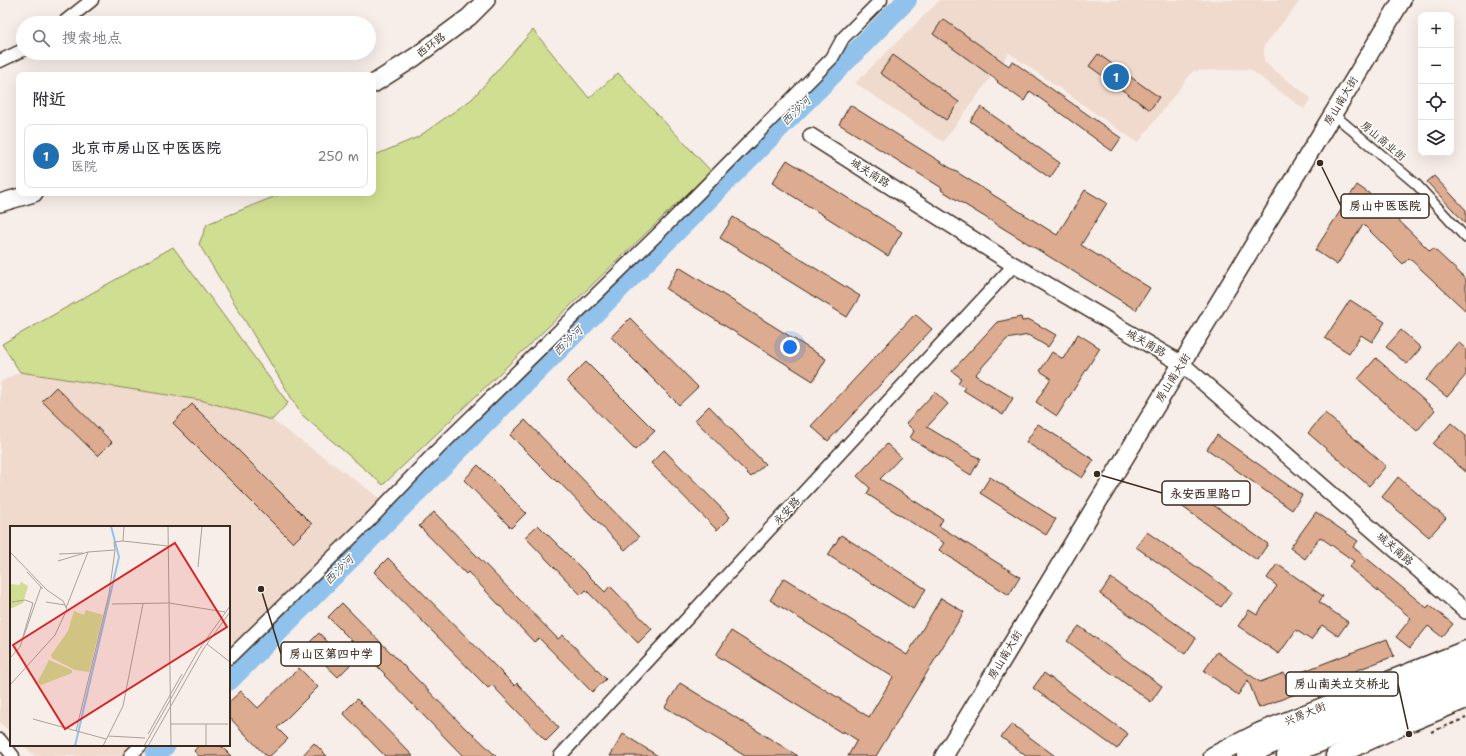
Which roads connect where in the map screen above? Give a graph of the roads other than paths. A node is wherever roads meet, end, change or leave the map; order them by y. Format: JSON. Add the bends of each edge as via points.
{"nodes":[{"id":1,"x":92,"y":0,"type":"edge"},
{"id":2,"x":475,"y":0,"type":"edge"},
{"id":3,"x":486,"y":0,"type":"edge"},
{"id":4,"x":881,"y":0,"type":"edge"},
{"id":5,"x":1402,"y":0,"type":"edge"},
{"id":6,"x":78,"y":6,"type":"edge"},
{"id":7,"x":69,"y":16,"type":"edge"},
{"id":8,"x":16,"y":53,"type":"edge"},
{"id":9,"x":0,"y":61,"type":"edge"},
{"id":10,"x":376,"y":73,"type":"edge"},
{"id":11,"x":376,"y":82,"type":"edge"},
{"id":12,"x":1333,"y":114,"type":"junction"},
{"id":13,"x":811,"y":136,"type":"dead end"},
{"id":14,"x":16,"y":191,"type":"edge"},
{"id":15,"x":0,"y":196,"type":"edge"},
{"id":16,"x":24,"y":196,"type":"edge"},
{"id":17,"x":0,"y":203,"type":"edge"},
{"id":18,"x":1466,"y":238,"type":"edge"},
{"id":19,"x":1014,"y":265,"type":"junction"},
{"id":20,"x":1182,"y":364,"type":"junction"},
{"id":21,"x":1466,"y":611,"type":"edge"},
{"id":22,"x":1466,"y":650,"type":"edge"},
{"id":23,"x":230,"y":657,"type":"edge"},
{"id":24,"x":1466,"y":668,"type":"edge"},
{"id":25,"x":1466,"y":685,"type":"edge"},
{"id":26,"x":1466,"y":699,"type":"edge"},
{"id":27,"x":1358,"y":728,"type":"junction"},
{"id":28,"x":1396,"y":728,"type":"junction"},
{"id":29,"x":0,"y":740,"type":"edge"},
{"id":30,"x":140,"y":746,"type":"edge"},
{"id":31,"x":13,"y":756,"type":"edge"},
{"id":32,"x":130,"y":756,"type":"edge"},
{"id":33,"x":560,"y":756,"type":"edge"},
{"id":34,"x":944,"y":756,"type":"edge"},
{"id":35,"x":1213,"y":756,"type":"edge"},
{"id":36,"x":1246,"y":756,"type":"edge"},
{"id":37,"x":1286,"y":756,"type":"edge"},
{"id":38,"x":1335,"y":756,"type":"edge"}],
"edges":[{"from":1,"to":6,"type":"street"},
{"from":2,"to":10,"type":"main road","name":"西环路","via":[[418,45]]},
{"from":3,"to":11,"type":"main road","name":"西环路","via":[[469,17],[416,57]]},
{"from":4,"to":23,"type":"street","via":[[843,38],[832,58],[822,69]]},
{"from":5,"to":12,"type":"main road","name":"房山南大街"},
{"from":6,"to":7,"type":"street"},
{"from":8,"to":9,"type":"street"},
{"from":12,"to":18,"type":"street","name":"房山商业街","via":[[1416,184]]},
{"from":12,"to":20,"type":"main road","name":"房山南大街"},
{"from":13,"to":19,"type":"street","name":"城关南路"},
{"from":14,"to":15,"type":"main road"},
{"from":16,"to":17,"type":"main road"},
{"from":19,"to":20,"type":"street","name":"城关南路"},
{"from":19,"to":33,"type":"street","name":"永安路"},
{"from":20,"to":21,"type":"street","name":"城关南路"},
{"from":20,"to":34,"type":"main road","name":"房山南大街"},
{"from":22,"to":35,"type":"main road","name":"兴房大街","via":[[1260,732]]},
{"from":24,"to":36,"type":"main road","name":"兴房大街"},
{"from":25,"to":27,"type":"main road"},
{"from":26,"to":28,"type":"main road"},
{"from":27,"to":28,"type":"main road"},
{"from":27,"to":37,"type":"main road"},
{"from":28,"to":38,"type":"main road"},
{"from":29,"to":31,"type":"street"},
{"from":30,"to":32,"type":"street"}]}
